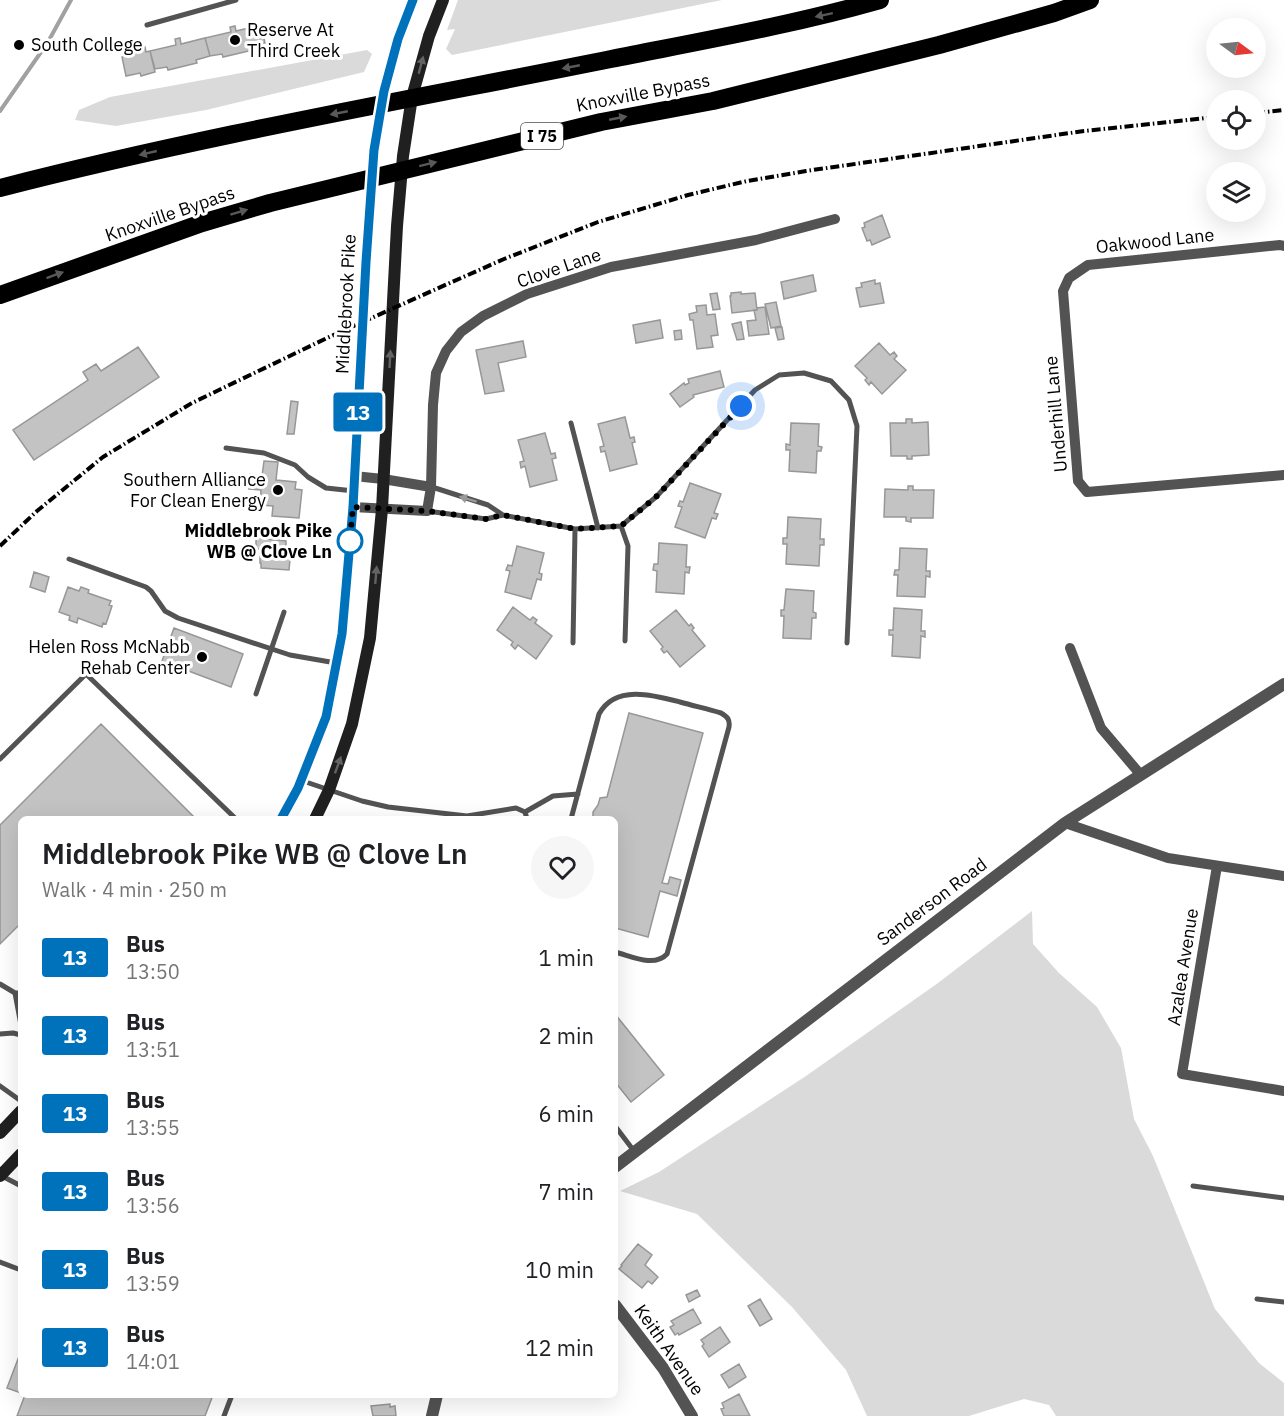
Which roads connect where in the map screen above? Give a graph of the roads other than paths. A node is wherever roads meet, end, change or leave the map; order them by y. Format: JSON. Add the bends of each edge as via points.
{"nodes":[{"id":1,"x":236,"y":0,"type":"edge"},
{"id":2,"x":413,"y":0,"type":"edge"},
{"id":3,"x":443,"y":0,"type":"edge"},
{"id":4,"x":880,"y":0,"type":"edge"},
{"id":5,"x":1090,"y":0,"type":"edge"},
{"id":6,"x":147,"y":26,"type":"dead end"},
{"id":7,"x":0,"y":188,"type":"edge"},
{"id":8,"x":835,"y":219,"type":"dead end"},
{"id":9,"x":1284,"y":246,"type":"edge"},
{"id":10,"x":1069,"y":278,"type":"joint"},
{"id":11,"x":0,"y":295,"type":"edge"},
{"id":12,"x":572,"y":423,"type":"dead end"},
{"id":13,"x":226,"y":448,"type":"dead end"},
{"id":14,"x":1284,"y":475,"type":"edge"},
{"id":15,"x":354,"y":476,"type":"junction"},
{"id":16,"x":383,"y":479,"type":"junction"},
{"id":17,"x":431,"y":487,"type":"junction"},
{"id":18,"x":354,"y":491,"type":"junction"},
{"id":19,"x":353,"y":507,"type":"junction"},
{"id":20,"x":382,"y":508,"type":"junction"},
{"id":21,"x":427,"y":511,"type":"junction"},
{"id":22,"x":503,"y":515,"type":"junction"},
{"id":23,"x":621,"y":526,"type":"junction"},
{"id":24,"x":598,"y":528,"type":"junction"},
{"id":25,"x":575,"y":529,"type":"junction"},
{"id":26,"x":69,"y":559,"type":"dead end"},
{"id":27,"x":284,"y":612,"type":"dead end"},
{"id":28,"x":625,"y":641,"type":"dead end"},
{"id":29,"x":573,"y":643,"type":"dead end"},
{"id":30,"x":847,"y":643,"type":"dead end"},
{"id":31,"x":1070,"y":648,"type":"dead end"},
{"id":32,"x":272,"y":649,"type":"junction"},
{"id":33,"x":336,"y":663,"type":"junction"},
{"id":34,"x":1284,"y":684,"type":"edge"},
{"id":35,"x":256,"y":694,"type":"dead end"},
{"id":36,"x":0,"y":759,"type":"edge"},
{"id":37,"x":1140,"y":774,"type":"junction"},
{"id":38,"x":301,"y":780,"type":"junction"},
{"id":39,"x":329,"y":790,"type":"junction"},
{"id":40,"x":578,"y":794,"type":"junction"},
{"id":41,"x":525,"y":812,"type":"junction"},
{"id":42,"x":233,"y":816,"type":"edge"},
{"id":43,"x":283,"y":816,"type":"edge"},
{"id":44,"x":316,"y":816,"type":"edge"},
{"id":45,"x":526,"y":816,"type":"edge"},
{"id":46,"x":572,"y":816,"type":"edge"},
{"id":47,"x":1065,"y":823,"type":"junction"},
{"id":48,"x":1217,"y":866,"type":"junction"},
{"id":49,"x":1284,"y":876,"type":"edge"},
{"id":50,"x":618,"y":953,"type":"edge"},
{"id":51,"x":0,"y":984,"type":"edge"},
{"id":52,"x":18,"y":993,"type":"edge"},
{"id":53,"x":0,"y":1034,"type":"edge"},
{"id":54,"x":18,"y":1034,"type":"edge"},
{"id":55,"x":0,"y":1086,"type":"edge"},
{"id":56,"x":1284,"y":1091,"type":"edge"},
{"id":57,"x":18,"y":1099,"type":"edge"},
{"id":58,"x":18,"y":1114,"type":"edge"},
{"id":59,"x":618,"y":1130,"type":"edge"},
{"id":60,"x":0,"y":1133,"type":"edge"},
{"id":61,"x":635,"y":1152,"type":"junction"},
{"id":62,"x":18,"y":1157,"type":"edge"},
{"id":63,"x":618,"y":1165,"type":"edge"},
{"id":64,"x":0,"y":1176,"type":"edge"},
{"id":65,"x":18,"y":1185,"type":"edge"},
{"id":66,"x":1193,"y":1186,"type":"dead end"},
{"id":67,"x":1284,"y":1198,"type":"edge"},
{"id":68,"x":0,"y":1262,"type":"edge"},
{"id":69,"x":18,"y":1269,"type":"edge"},
{"id":70,"x":1257,"y":1299,"type":"dead end"},
{"id":71,"x":1284,"y":1302,"type":"edge"},
{"id":72,"x":618,"y":1309,"type":"edge"},
{"id":73,"x":231,"y":1398,"type":"edge"},
{"id":74,"x":436,"y":1398,"type":"edge"},
{"id":75,"x":224,"y":1416,"type":"edge"},
{"id":76,"x":432,"y":1416,"type":"edge"},
{"id":77,"x":692,"y":1416,"type":"edge"}],
"edges":[{"from":1,"to":6,"type":"lane"},
{"from":2,"to":15,"type":"main road","name":"Middlebrook Pike","via":[[384,91],[374,150]]},
{"from":16,"to":3,"type":"main road","one_way":true,"via":[[403,156],[412,97]]},
{"from":4,"to":7,"type":"highway","one_way":true,"via":[[711,39],[203,140]]},
{"from":11,"to":5,"type":"highway","name":"Knoxville Bypass","number":"I 75","one_way":true,"via":[[202,223],[270,203],[601,122],[713,101],[939,45]]},
{"from":8,"to":17,"type":"street","name":"Clove Lane","via":[[756,240],[611,267],[527,294],[483,316],[456,338],[436,373]]},
{"from":9,"to":10,"type":"street","name":"Oakwood Lane","via":[[1088,265]]},
{"from":10,"to":14,"type":"street","name":"Underhill Lane","via":[[1063,291],[1078,481],[1087,492]]},
{"from":12,"to":24,"type":"lane"},
{"from":13,"to":18,"type":"lane","via":[[264,453],[295,465],[326,488]]},
{"from":15,"to":16,"type":"street"},
{"from":15,"to":18,"type":"main road","name":"Middlebrook Pike"},
{"from":16,"to":17,"type":"street"},
{"from":16,"to":20,"type":"main road"},
{"from":17,"to":21,"type":"street","name":"Clove Lane"},
{"from":22,"to":17,"type":"lane","one_way":true,"via":[[488,505]]},
{"from":18,"to":19,"type":"main road","name":"Middlebrook Pike"},
{"from":19,"to":20,"type":"street"},
{"from":19,"to":33,"type":"main road","name":"Middlebrook Pike"},
{"from":20,"to":21,"type":"street"},
{"from":39,"to":20,"type":"main road","one_way":true,"via":[[352,724],[370,638]]},
{"from":21,"to":22,"type":"lane","via":[[486,519]]},
{"from":22,"to":25,"type":"lane"},
{"from":23,"to":24,"type":"lane"},
{"from":23,"to":28,"type":"lane","via":[[628,546]]},
{"from":23,"to":30,"type":"lane","via":[[656,497],[755,390],[779,375],[804,373],[831,381],[849,400],[856,426]]},
{"from":24,"to":25,"type":"lane"},
{"from":25,"to":29,"type":"lane"},
{"from":26,"to":32,"type":"lane","via":[[146,587],[169,614]]},
{"from":27,"to":32,"type":"lane"},
{"from":31,"to":37,"type":"street","via":[[1101,728]]},
{"from":32,"to":33,"type":"lane"},
{"from":32,"to":35,"type":"lane"},
{"from":33,"to":38,"type":"main road","name":"Middlebrook Pike","via":[[326,717]]},
{"from":34,"to":37,"type":"street","name":"Sanderson Road"},
{"from":36,"to":42,"type":"lane","via":[[86,674]]},
{"from":37,"to":47,"type":"street","name":"Sanderson Road"},
{"from":38,"to":39,"type":"lane"},
{"from":38,"to":43,"type":"main road","name":"Middlebrook Pike"},
{"from":39,"to":41,"type":"lane","via":[[388,807],[467,816],[516,808]]},
{"from":39,"to":44,"type":"main road"},
{"from":40,"to":41,"type":"lane","via":[[554,795]]},
{"from":40,"to":46,"type":"lane"},
{"from":40,"to":50,"type":"lane","via":[[599,714],[608,702],[651,694],[727,716],[729,727],[667,954],[654,961]]},
{"from":41,"to":45,"type":"lane"},
{"from":47,"to":48,"type":"street","via":[[1168,858]]},
{"from":47,"to":61,"type":"street","name":"Sanderson Road"},
{"from":48,"to":49,"type":"street"},
{"from":48,"to":56,"type":"street","name":"Azalea Avenue","via":[[1182,1074]]},
{"from":51,"to":52,"type":"lane"},
{"from":53,"to":54,"type":"lane"},
{"from":55,"to":57,"type":"lane"},
{"from":58,"to":60,"type":"main road"},
{"from":59,"to":61,"type":"lane"},
{"from":61,"to":63,"type":"street","name":"Sanderson Road"},
{"from":62,"to":64,"type":"main road"},
{"from":64,"to":65,"type":"lane"},
{"from":66,"to":67,"type":"lane"},
{"from":68,"to":69,"type":"lane"},
{"from":70,"to":71,"type":"lane"},
{"from":72,"to":77,"type":"street","name":"Keith Avenue","via":[[663,1368]]},
{"from":73,"to":75,"type":"lane"},
{"from":74,"to":76,"type":"street"}]}
